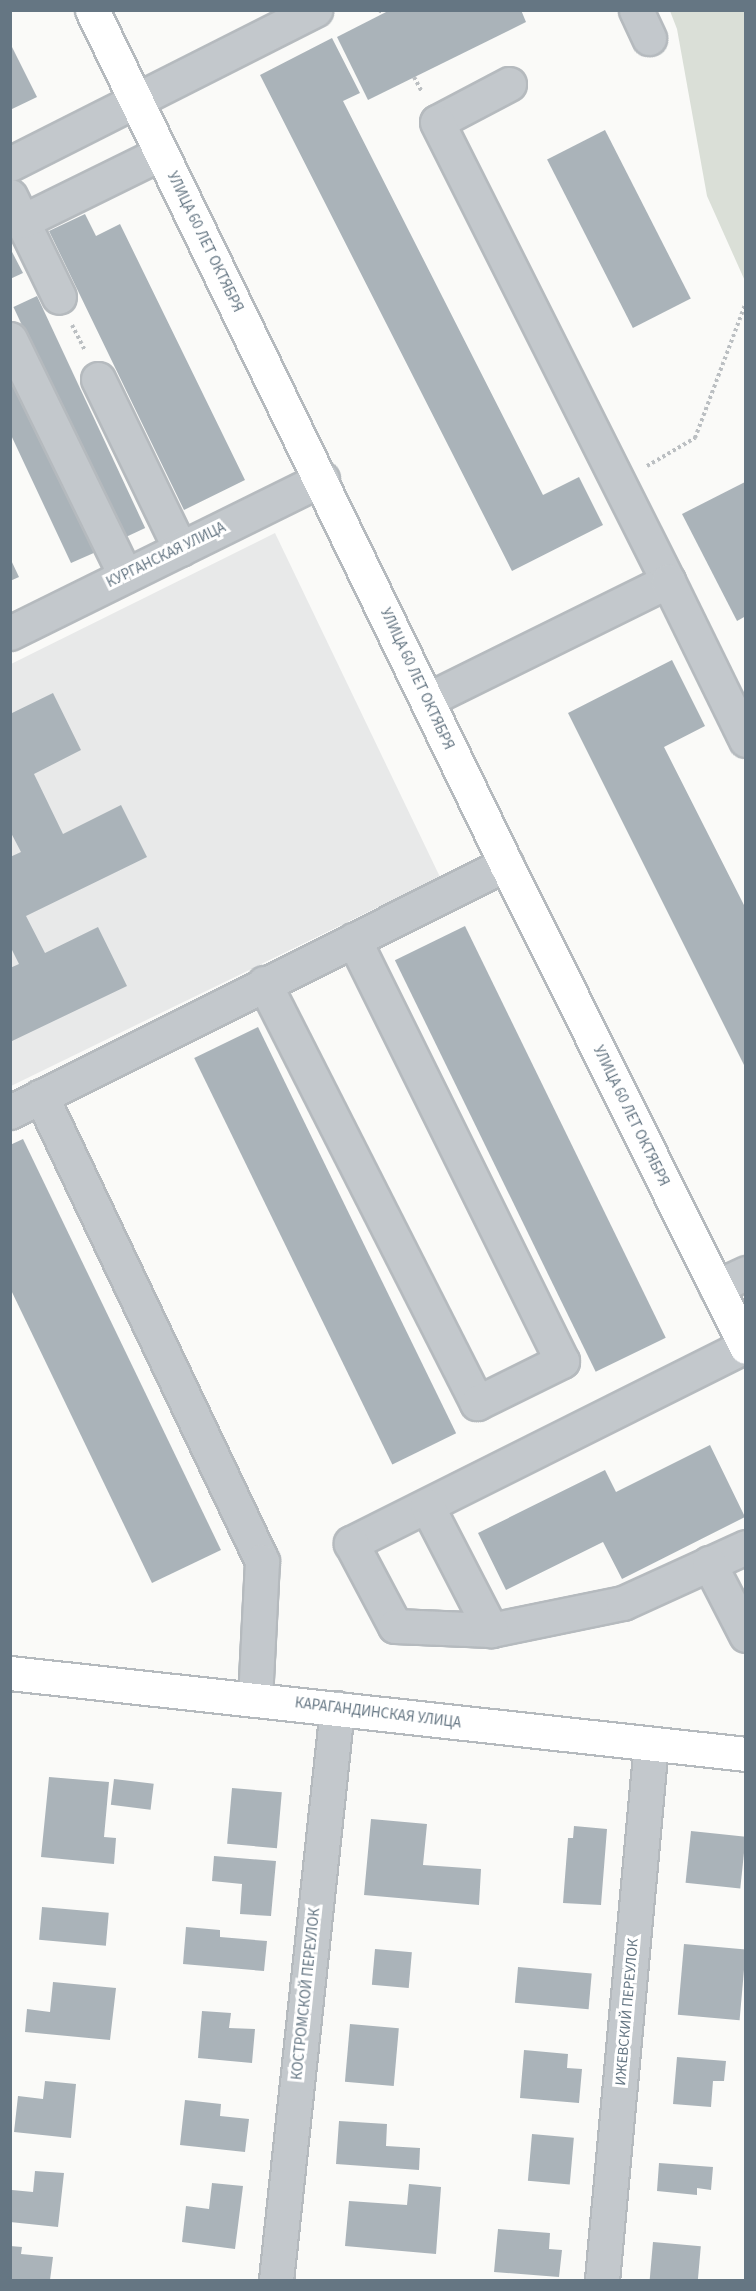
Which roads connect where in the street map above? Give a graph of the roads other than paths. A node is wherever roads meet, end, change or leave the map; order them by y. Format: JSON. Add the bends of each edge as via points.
{"nodes":[{"id":1,"x":92,"y":10,"type":"edge"},
{"id":2,"x":315,"y":10,"type":"edge"},
{"id":3,"x":509,"y":84,"type":"dead end"},
{"id":4,"x":136,"y":102,"type":"junction"},
{"id":5,"x":161,"y":153,"type":"junction"},
{"id":6,"x":10,"y":164,"type":"edge"},
{"id":7,"x":16,"y":209,"type":"edge"},
{"id":8,"x":59,"y":297,"type":"road end"},
{"id":9,"x":10,"y":339,"type":"edge"},
{"id":10,"x":98,"y":379,"type":"road end"},
{"id":11,"x":322,"y":478,"type":"junction"},
{"id":12,"x":180,"y":549,"type":"junction"},
{"id":13,"x":125,"y":575,"type":"junction"},
{"id":14,"x":668,"y":581,"type":"junction"},
{"id":15,"x":10,"y":633,"type":"edge"},
{"id":16,"x":427,"y":700,"type":"junction"},
{"id":17,"x":746,"y":740,"type":"edge"},
{"id":18,"x":506,"y":864,"type":"junction"},
{"id":19,"x":354,"y":940,"type":"junction"},
{"id":20,"x":264,"y":983,"type":"junction"},
{"id":21,"x":41,"y":1096,"type":"junction"},
{"id":22,"x":10,"y":1112,"type":"edge"},
{"id":23,"x":746,"y":1273,"type":"edge"},
{"id":24,"x":716,"y":1287,"type":"junction"},
{"id":25,"x":745,"y":1346,"type":"edge"},
{"id":26,"x":427,"y":1506,"type":"junction"},
{"id":27,"x":746,"y":1547,"type":"edge"},
{"id":28,"x":709,"y":1563,"type":"junction"},
{"id":29,"x":491,"y":1630,"type":"junction"},
{"id":30,"x":746,"y":1635,"type":"edge"},
{"id":31,"x":10,"y":1673,"type":"edge"},
{"id":32,"x":255,"y":1698,"type":"junction"},
{"id":33,"x":337,"y":1708,"type":"junction"},
{"id":34,"x":651,"y":1744,"type":"junction"},
{"id":35,"x":746,"y":1754,"type":"edge"},
{"id":36,"x":276,"y":2280,"type":"edge"},
{"id":37,"x":602,"y":2280,"type":"edge"}],
"edges":[{"from":1,"to":4,"type":"main road","name":"УЛИЦА 60 ЛЕТ ОКТЯБРЯ"},
{"from":2,"to":4,"type":"street"},
{"from":3,"to":14,"type":"street","via":[[437,122]]},
{"from":4,"to":5,"type":"main road","name":"УЛИЦА 60 ЛЕТ ОКТЯБРЯ"},
{"from":4,"to":6,"type":"street"},
{"from":5,"to":7,"type":"street"},
{"from":5,"to":11,"type":"main road","name":"УЛИЦА 60 ЛЕТ ОКТЯБРЯ"},
{"from":7,"to":8,"type":"street"},
{"from":9,"to":13,"type":"street"},
{"from":10,"to":12,"type":"street"},
{"from":11,"to":12,"type":"street","name":"КУРГАНСКАЯ УЛИЦА"},
{"from":11,"to":16,"type":"main road","name":"УЛИЦА 60 ЛЕТ ОКТЯБРЯ"},
{"from":12,"to":13,"type":"street","name":"КУРГАНСКАЯ УЛИЦА"},
{"from":13,"to":15,"type":"street","name":"КУРГАНСКАЯ УЛИЦА"},
{"from":14,"to":16,"type":"street"},
{"from":14,"to":17,"type":"street"},
{"from":16,"to":18,"type":"main road","name":"УЛИЦА 60 ЛЕТ ОКТЯБРЯ"},
{"from":18,"to":19,"type":"street"},
{"from":18,"to":24,"type":"main road","name":"УЛИЦА 60 ЛЕТ ОКТЯБРЯ"},
{"from":19,"to":20,"type":"street"},
{"from":19,"to":20,"type":"street","via":[[562,1360],[477,1403]]},
{"from":20,"to":21,"type":"street"},
{"from":21,"to":22,"type":"street"},
{"from":21,"to":32,"type":"street","via":[[262,1561]]},
{"from":23,"to":24,"type":"street"},
{"from":24,"to":25,"type":"main road","name":"УЛИЦА 60 ЛЕТ ОКТЯБРЯ"},
{"from":25,"to":26,"type":"street"},
{"from":26,"to":29,"type":"street"},
{"from":26,"to":29,"type":"street","via":[[351,1543],[394,1626]]},
{"from":27,"to":28,"type":"street"},
{"from":28,"to":29,"type":"street","via":[[623,1604]]},
{"from":28,"to":30,"type":"street"},
{"from":31,"to":32,"type":"main road","name":"КАРАГАНДИНСКАЯ УЛИЦА"},
{"from":32,"to":33,"type":"main road","name":"КАРАГАНДИНСКАЯ УЛИЦА"},
{"from":33,"to":34,"type":"main road","name":"КАРАГАНДИНСКАЯ УЛИЦА"},
{"from":33,"to":36,"type":"street","name":"КОСТРОМСКОЙ ПЕРЕУЛОК"},
{"from":34,"to":35,"type":"main road","name":"КАРАГАНДИНСКАЯ УЛИЦА"},
{"from":34,"to":37,"type":"street","name":"ИЖЕВСКИЙ ПЕРЕУЛОК"}]}
